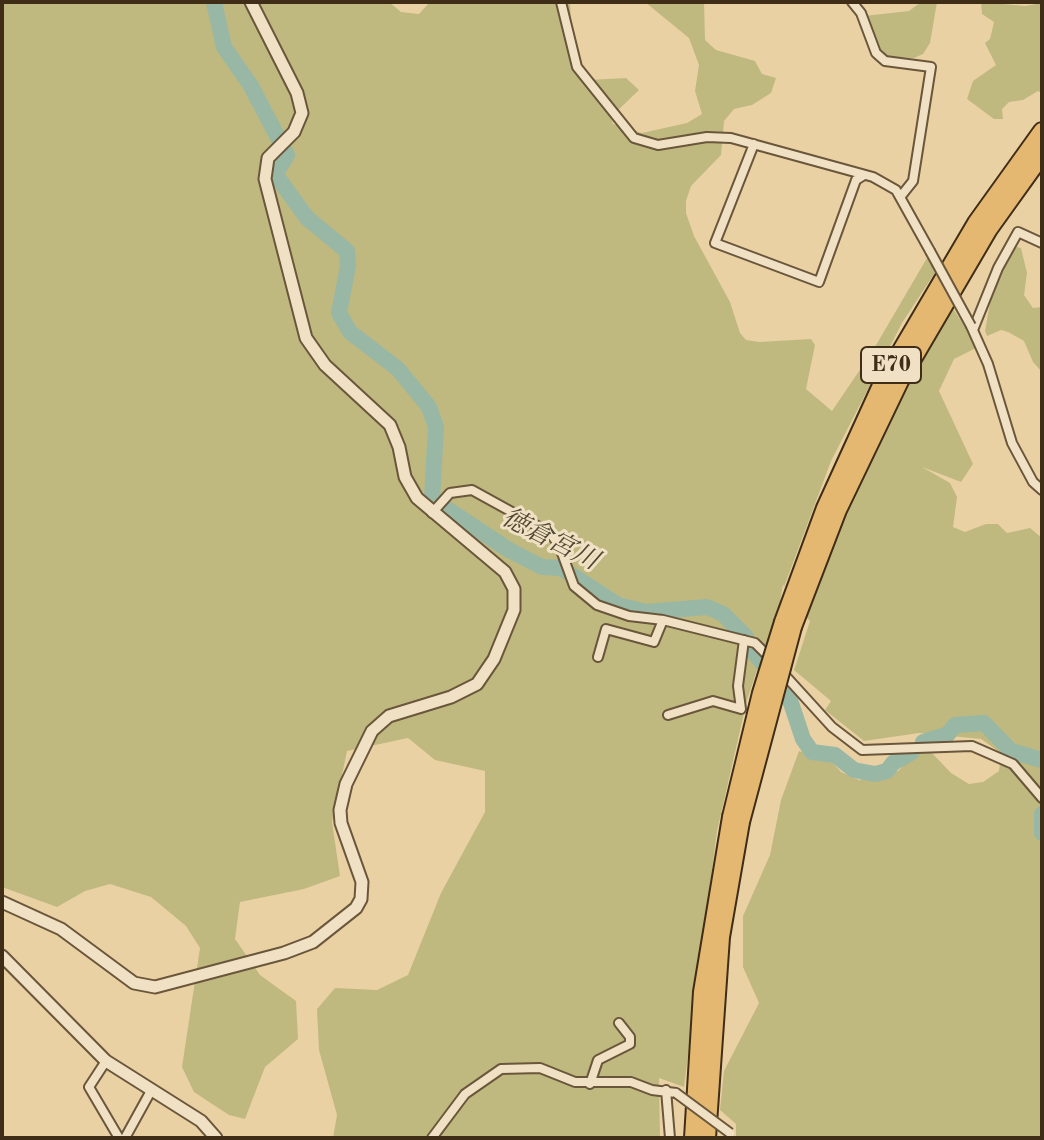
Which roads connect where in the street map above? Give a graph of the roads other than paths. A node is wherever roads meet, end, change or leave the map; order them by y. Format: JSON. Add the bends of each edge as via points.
{"nodes":[{"id":1,"x":251,"y":2,"type":"edge"},
{"id":2,"x":561,"y":2,"type":"edge"},
{"id":3,"x":852,"y":2,"type":"edge"},
{"id":4,"x":1042,"y":131,"type":"edge"},
{"id":5,"x":754,"y":144,"type":"junction"},
{"id":6,"x":1042,"y":155,"type":"edge"},
{"id":7,"x":864,"y":175,"type":"junction"},
{"id":8,"x":901,"y":196,"type":"junction"},
{"id":9,"x":1042,"y":243,"type":"edge"},
{"id":10,"x":972,"y":328,"type":"junction"},
{"id":11,"x":1042,"y":490,"type":"edge"},
{"id":12,"x":432,"y":513,"type":"junction"},
{"id":13,"x":663,"y":620,"type":"junction"},
{"id":14,"x":788,"y":624,"type":"junction"},
{"id":15,"x":744,"y":640,"type":"junction"},
{"id":16,"x":598,"y":657,"type":"dead end"},
{"id":17,"x":668,"y":715,"type":"dead end"},
{"id":18,"x":1042,"y":798,"type":"edge"},
{"id":19,"x":736,"y":819,"type":"junction"},
{"id":20,"x":2,"y":902,"type":"edge"},
{"id":21,"x":2,"y":956,"type":"edge"},
{"id":22,"x":619,"y":1023,"type":"dead end"},
{"id":23,"x":106,"y":1061,"type":"junction"},
{"id":24,"x":590,"y":1084,"type":"junction"},
{"id":25,"x":152,"y":1089,"type":"junction"},
{"id":26,"x":666,"y":1090,"type":"junction"},
{"id":27,"x":731,"y":1136,"type":"edge"},
{"id":28,"x":119,"y":1138,"type":"edge"},
{"id":29,"x":125,"y":1138,"type":"edge"},
{"id":30,"x":216,"y":1138,"type":"edge"},
{"id":31,"x":432,"y":1138,"type":"edge"},
{"id":32,"x":670,"y":1138,"type":"edge"},
{"id":33,"x":693,"y":1138,"type":"edge"},
{"id":34,"x":707,"y":1138,"type":"edge"}],
"edges":[{"from":1,"to":12,"type":"street","via":[[302,113],[294,132],[268,158],[265,179],[306,338],[325,365],[390,425],[409,487]]},
{"from":2,"to":5,"type":"street","via":[[577,67],[634,138],[658,145],[707,137]]},
{"from":3,"to":8,"type":"street","via":[[885,61],[931,67],[913,181]]},
{"from":4,"to":14,"type":"highway","number":"E70","via":[[976,223],[883,381],[825,508]]},
{"from":5,"to":7,"type":"street"},
{"from":5,"to":7,"type":"street","via":[[715,243],[819,282],[856,180]]},
{"from":6,"to":14,"type":"highway","number":"E70","via":[[989,229],[900,381]]},
{"from":7,"to":8,"type":"street"},
{"from":8,"to":10,"type":"street","bridge":true},
{"from":9,"to":10,"type":"street","via":[[1018,232]]},
{"from":10,"to":11,"type":"street","via":[[1012,443]]},
{"from":12,"to":13,"type":"street","via":[[450,493],[472,490],[550,533],[574,586],[597,605]]},
{"from":12,"to":20,"type":"street","via":[[505,572],[514,589],[514,610],[494,659],[477,684],[389,716],[372,731],[346,784],[340,810],[362,882],[356,908],[299,948],[155,987],[122,976],[61,929]]},
{"from":13,"to":15,"type":"street"},
{"from":13,"to":16,"type":"street","via":[[654,642],[606,629]]},
{"from":14,"to":19,"type":"highway","number":"E70","bridge":true,"via":[[761,693]]},
{"from":15,"to":17,"type":"street","via":[[741,709],[713,701]]},
{"from":15,"to":18,"type":"street","via":[[763,648],[813,709],[862,750],[972,746],[1013,764]]},
{"from":19,"to":33,"type":"highway","number":"E70","via":[[702,992]]},
{"from":19,"to":34,"type":"highway","number":"E70","via":[[721,937]]},
{"from":21,"to":23,"type":"street"},
{"from":22,"to":24,"type":"street","via":[[630,1044],[598,1060]]},
{"from":23,"to":25,"type":"street"},
{"from":23,"to":28,"type":"street","via":[[89,1087]]},
{"from":24,"to":26,"type":"street","via":[[631,1082]]},
{"from":24,"to":31,"type":"street","via":[[540,1068],[501,1069],[465,1094]]},
{"from":25,"to":29,"type":"street"},
{"from":25,"to":30,"type":"street","via":[[201,1121]]},
{"from":26,"to":27,"type":"street","bridge":true},
{"from":26,"to":32,"type":"street"}]}
